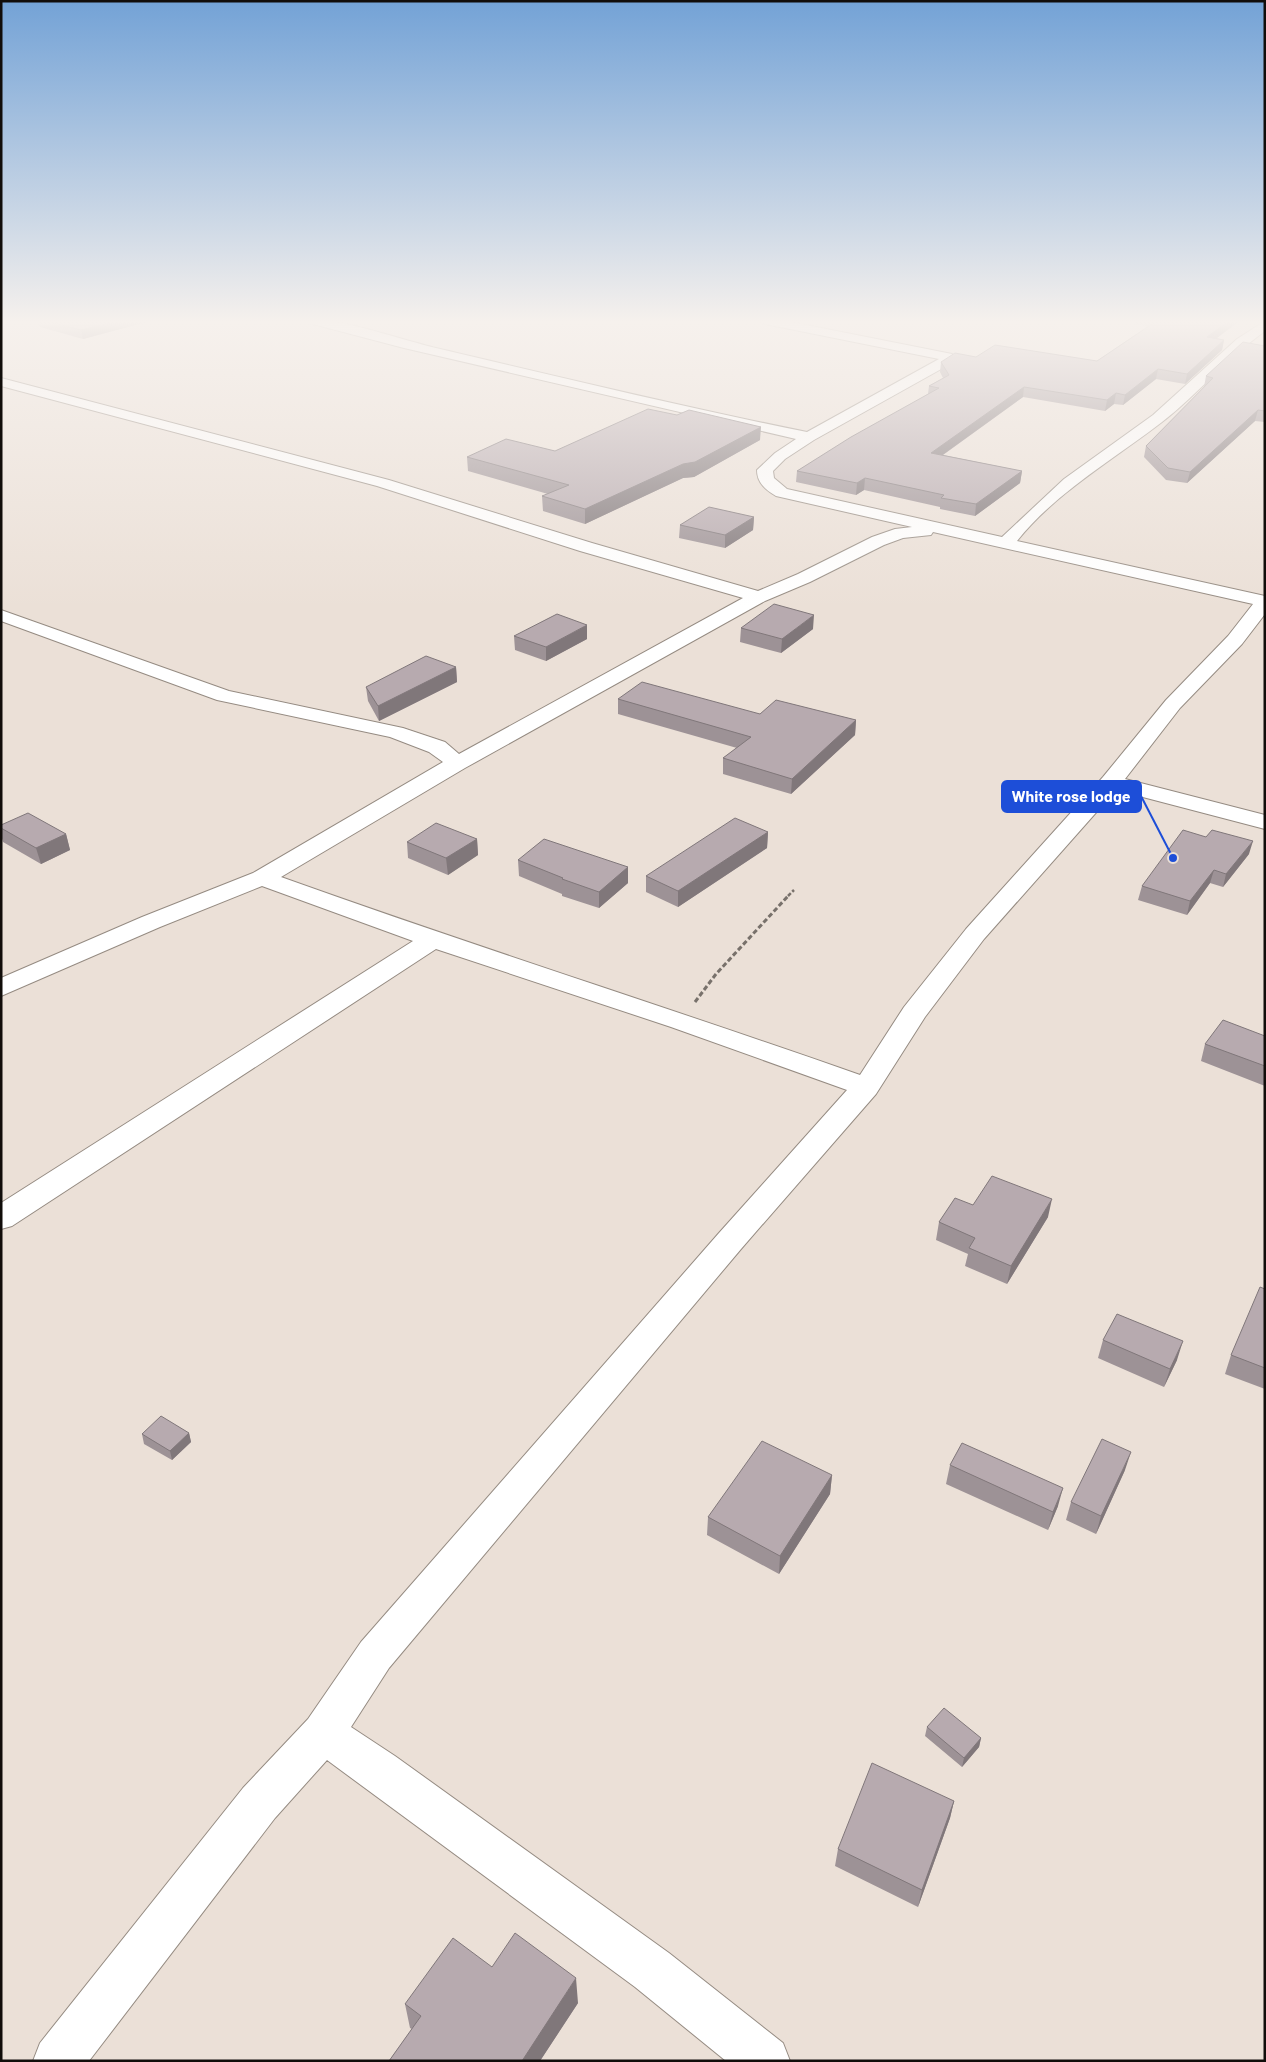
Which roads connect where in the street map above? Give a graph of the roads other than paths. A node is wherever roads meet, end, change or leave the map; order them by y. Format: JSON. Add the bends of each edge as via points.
{"nodes":[{"id":1,"x":130,"y":416,"type":"edge"},
{"id":2,"x":711,"y":416,"type":"edge"},
{"id":3,"x":846,"y":416,"type":"edge"},
{"id":4,"x":1160,"y":416,"type":"edge"},
{"id":5,"x":809,"y":438,"type":"junction"},
{"id":6,"x":959,"y":532,"type":"junction"},
{"id":7,"x":1007,"y":542,"type":"junction"},
{"id":8,"x":759,"y":597,"type":"junction"},
{"id":9,"x":1265,"y":601,"type":"edge"},
{"id":10,"x":1,"y":615,"type":"edge"},
{"id":11,"x":457,"y":763,"type":"junction"},
{"id":12,"x":1111,"y":782,"type":"junction"},
{"id":13,"x":1265,"y":822,"type":"edge"},
{"id":14,"x":262,"y":878,"type":"junction"},
{"id":15,"x":433,"y":940,"type":"junction"},
{"id":16,"x":1,"y":988,"type":"edge"},
{"id":17,"x":866,"y":1087,"type":"junction"},
{"id":18,"x":1,"y":1218,"type":"edge"},
{"id":19,"x":323,"y":1733,"type":"junction"},
{"id":20,"x":58,"y":2061,"type":"edge"},
{"id":21,"x":765,"y":2061,"type":"edge"}],
"edges":[{"from":1,"to":8,"type":"street","via":[[383,483]]},
{"from":2,"to":5,"type":"street"},
{"from":3,"to":5,"type":"street"},
{"from":4,"to":7,"type":"street","via":[[1070,482]]},
{"from":5,"to":6,"type":"street","via":[[765,470],[768,485],[807,500]]},
{"from":6,"to":7,"type":"street"},
{"from":6,"to":8,"type":"street","via":[[901,532]]},
{"from":7,"to":9,"type":"street"},
{"from":8,"to":11,"type":"street"},
{"from":9,"to":12,"type":"street","via":[[1235,640],[1173,704]]},
{"from":10,"to":11,"type":"street","via":[[224,696],[396,732],[436,747]]},
{"from":11,"to":14,"type":"street"},
{"from":12,"to":13,"type":"street"},
{"from":12,"to":17,"type":"street","via":[[975,934],[914,1013]]},
{"from":14,"to":15,"type":"street"},
{"from":14,"to":16,"type":"street","via":[[151,922]]},
{"from":15,"to":17,"type":"street","via":[[681,1021]]},
{"from":15,"to":18,"type":"street"},
{"from":17,"to":19,"type":"street","via":[[375,1655]]},
{"from":19,"to":20,"type":"street","via":[[259,1803]]},
{"from":19,"to":21,"type":"street","via":[[652,1970]]}]}
